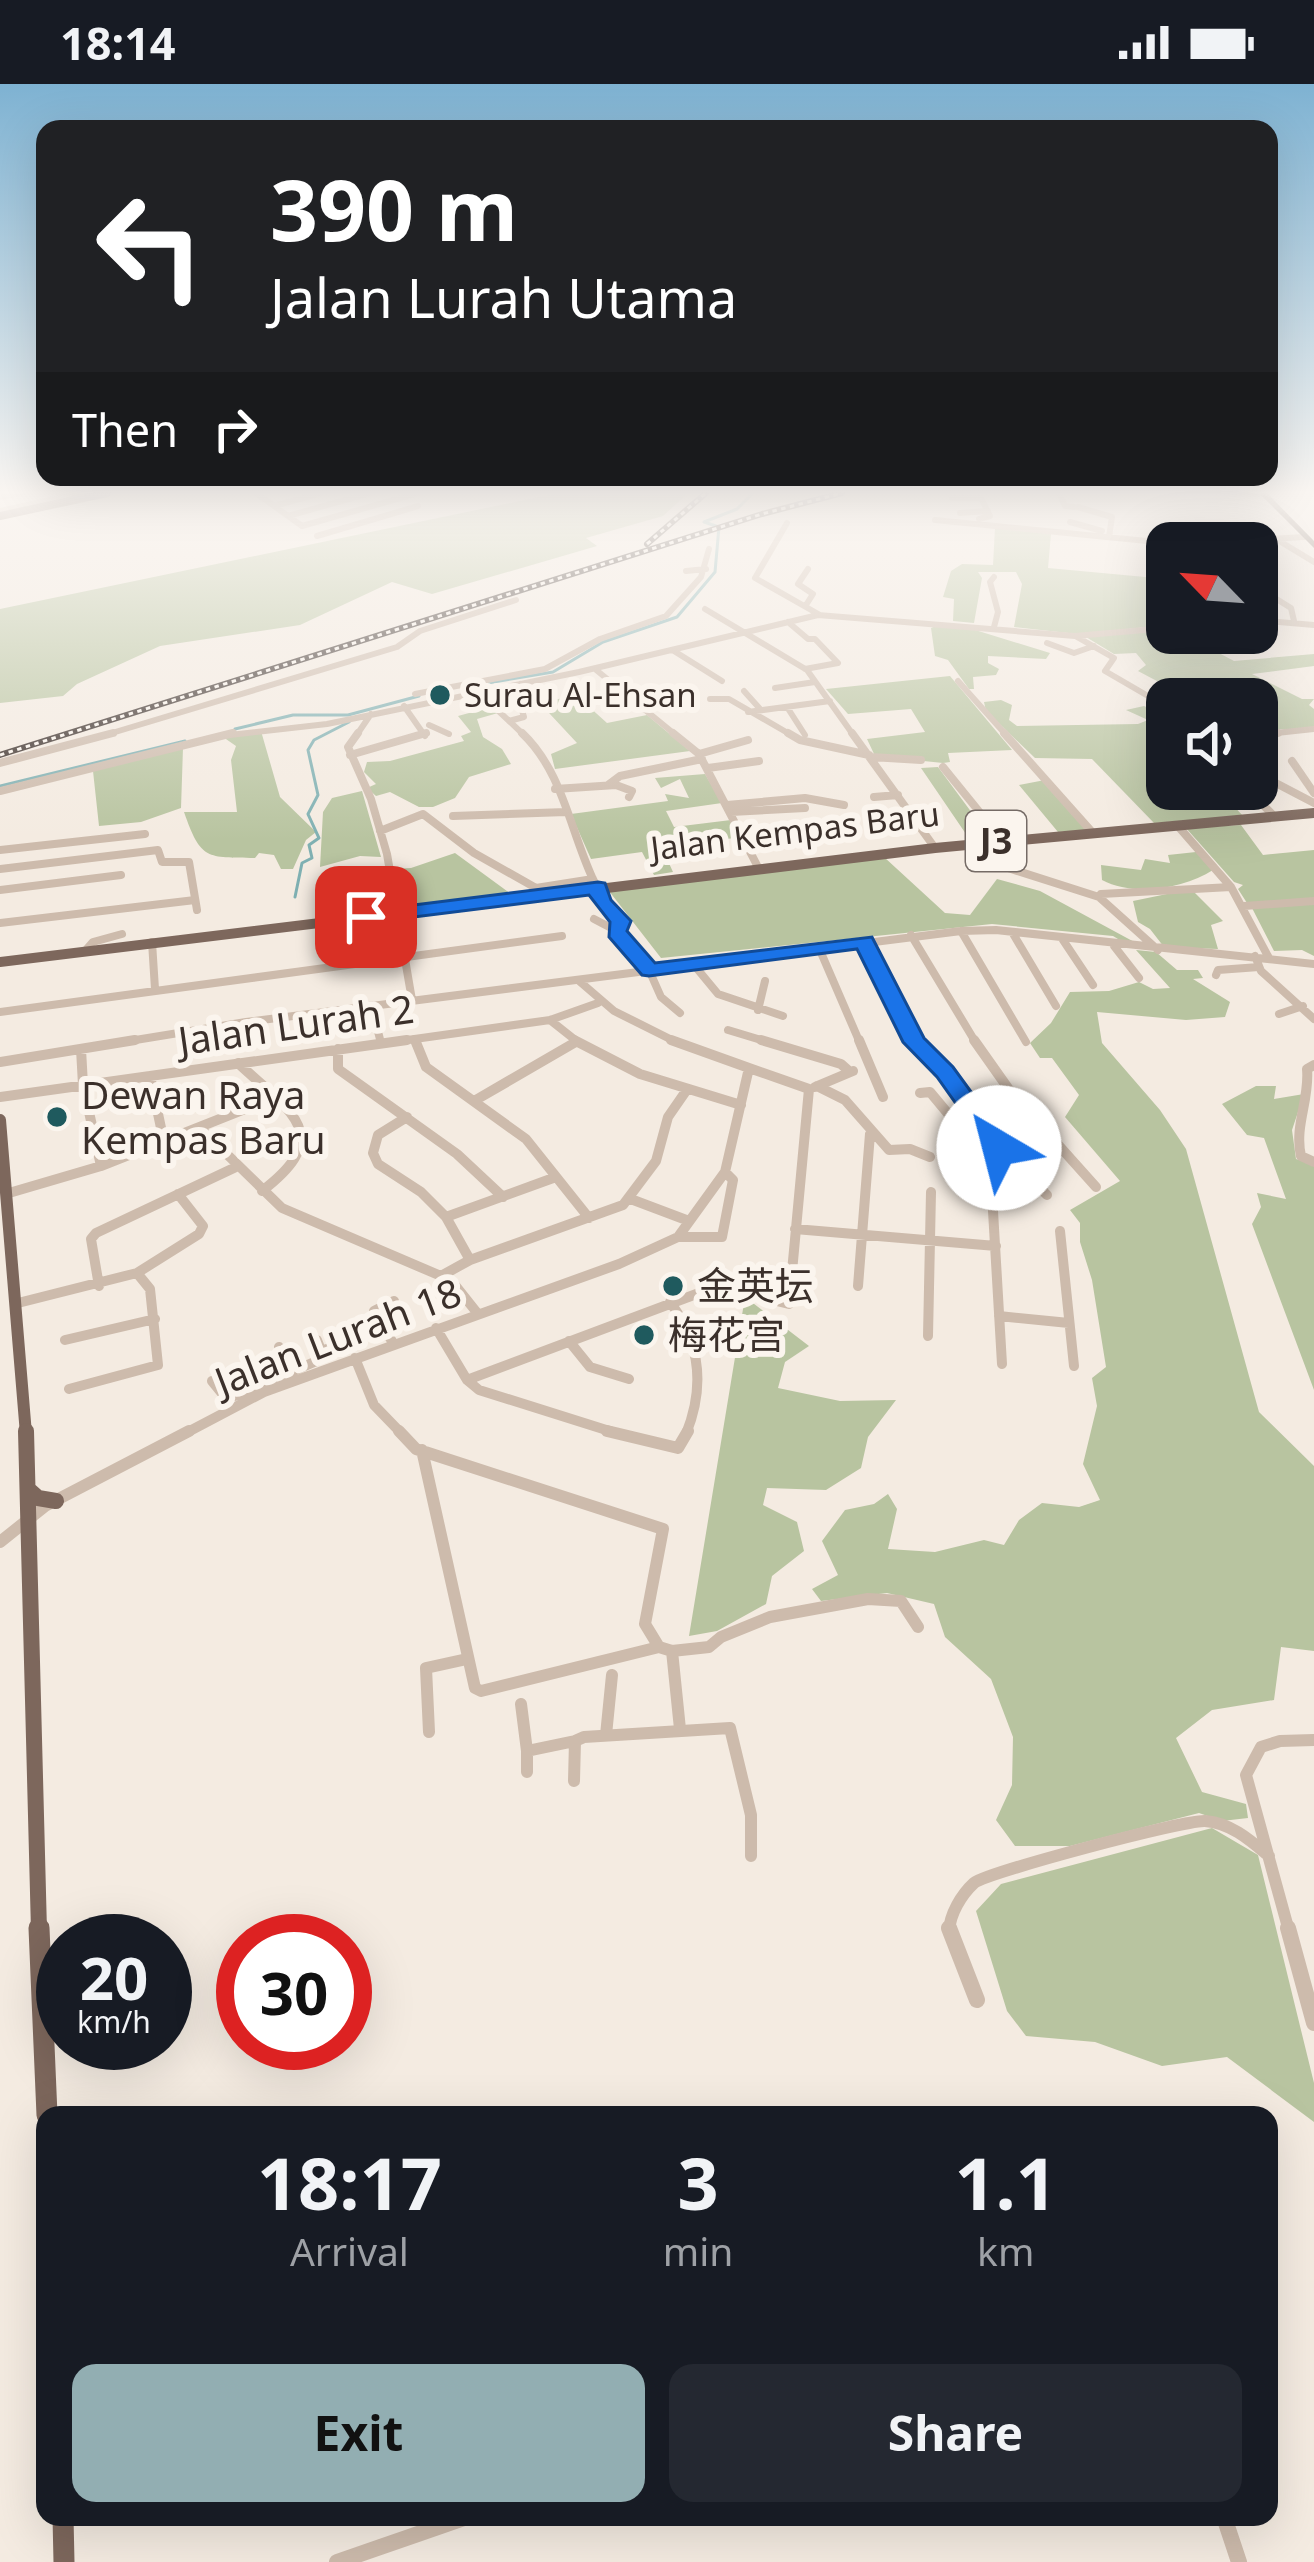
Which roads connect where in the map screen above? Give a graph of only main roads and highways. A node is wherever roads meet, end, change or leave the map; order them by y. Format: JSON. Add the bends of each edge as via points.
{"nodes":[{"id":1,"x":1314,"y":813,"type":"edge"},
{"id":2,"x":0,"y":963,"type":"edge"},
{"id":3,"x":0,"y":1120,"type":"edge"},
{"id":4,"x":3,"y":1171,"type":"edge"},
{"id":5,"x":29,"y":1490,"type":"junction"},
{"id":6,"x":56,"y":1501,"type":"road end"},
{"id":7,"x":47,"y":2106,"type":"edge"},
{"id":8,"x":63,"y":2526,"type":"edge"},
{"id":9,"x":64,"y":2562,"type":"edge"}],
"edges":[{"from":1,"to":2,"type":"main road","name":"Jalan Kempas Baru","number":"J3","via":[[595,884]]},
{"from":3,"to":4,"type":"main road"},
{"from":4,"to":5,"type":"main road"},
{"from":5,"to":6,"type":"main road"},
{"from":5,"to":7,"type":"main road"},
{"from":8,"to":9,"type":"main road"}]}
